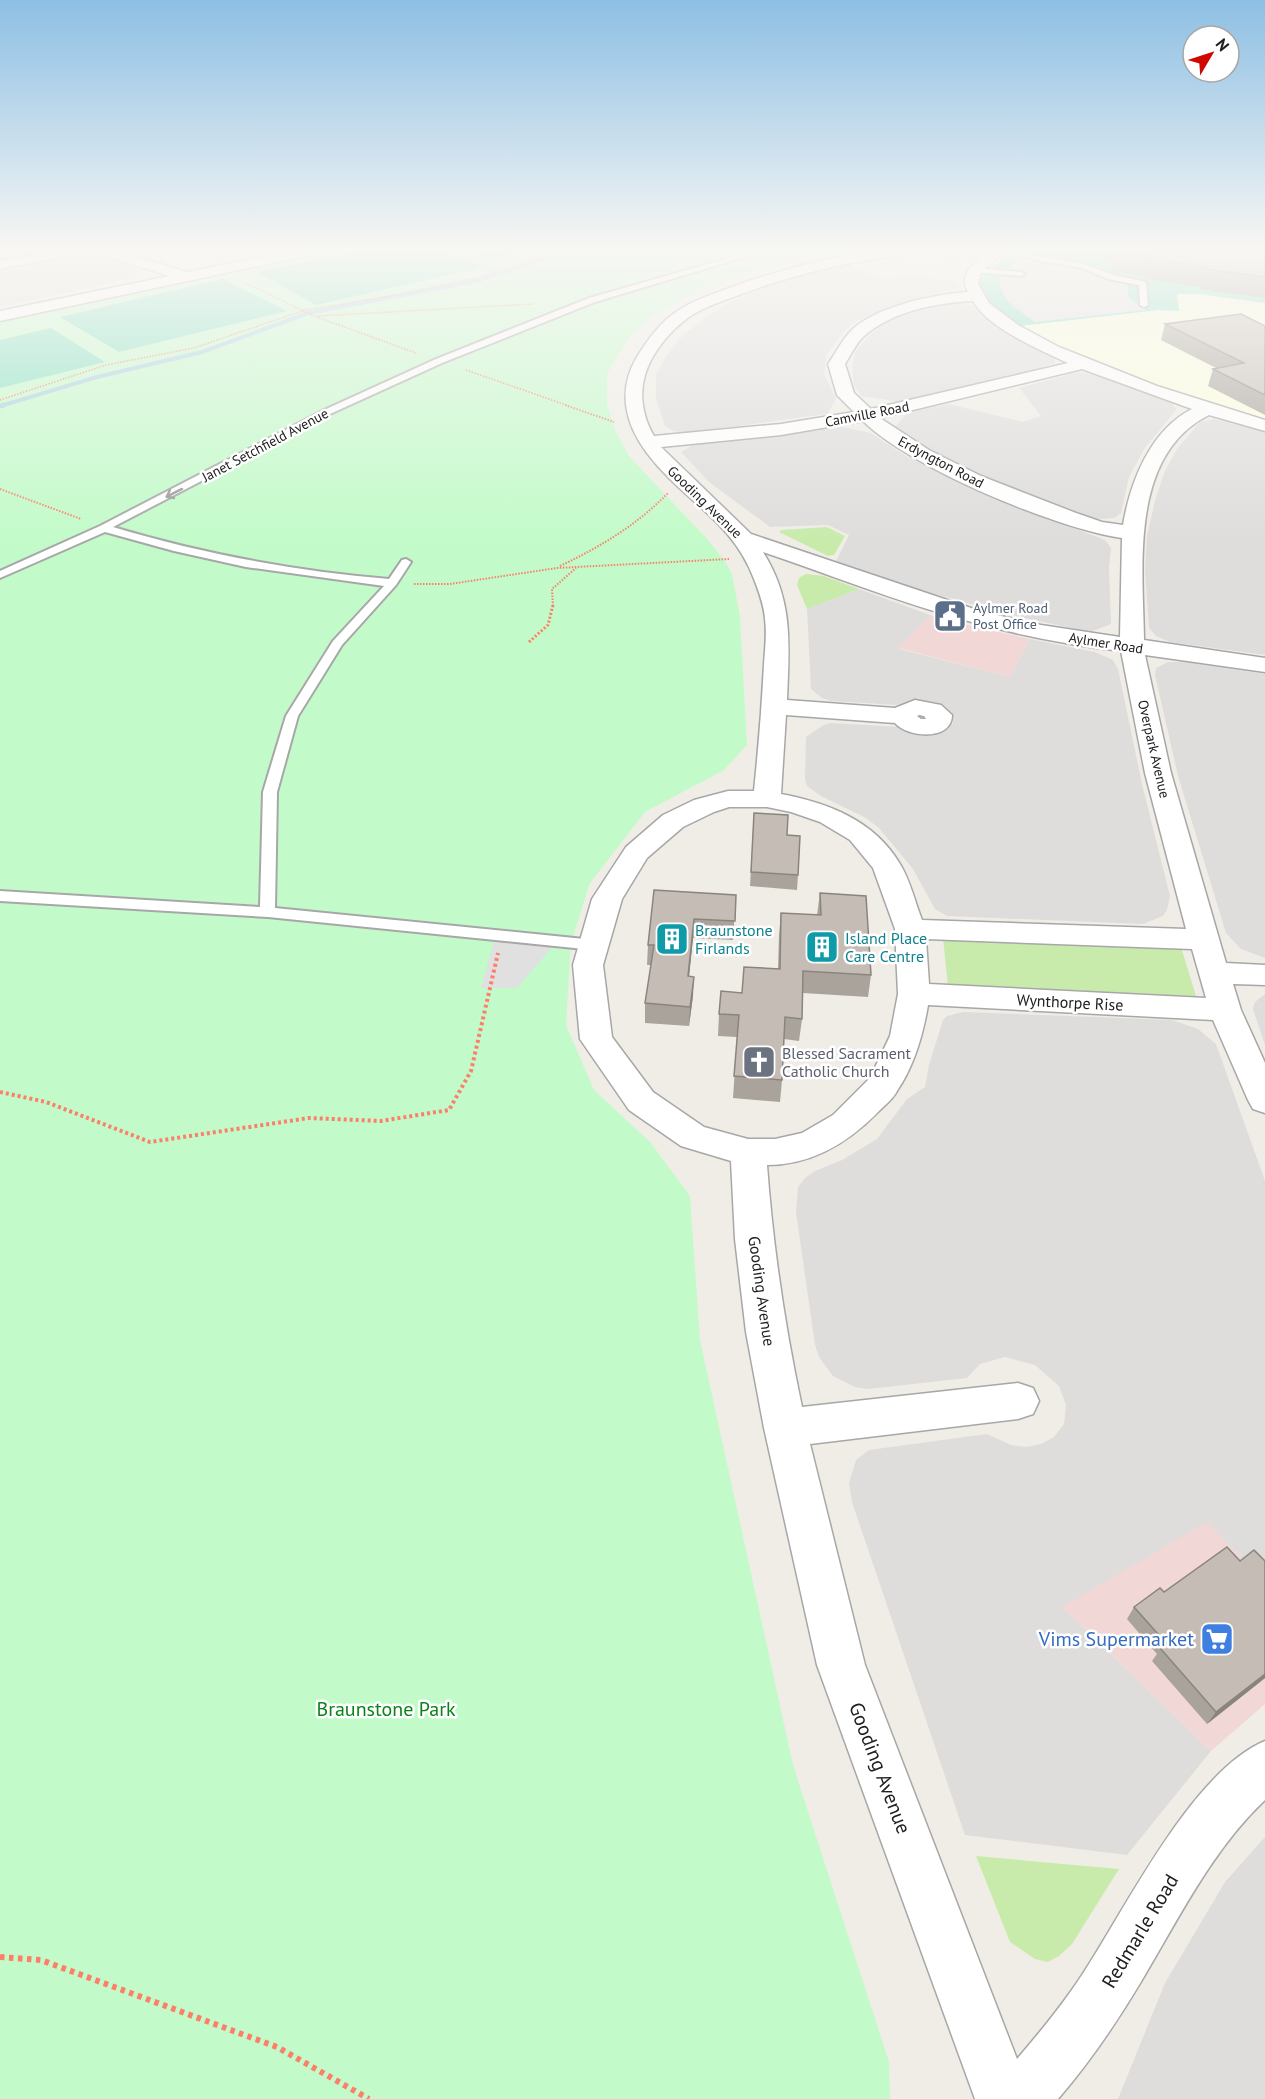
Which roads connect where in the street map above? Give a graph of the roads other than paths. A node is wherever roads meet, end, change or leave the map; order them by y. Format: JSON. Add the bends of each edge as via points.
{"nodes":[{"id":1,"x":477,"y":346,"type":"edge"},
{"id":2,"x":651,"y":346,"type":"edge"},
{"id":3,"x":845,"y":346,"type":"edge"},
{"id":4,"x":1048,"y":346,"type":"edge"},
{"id":5,"x":1082,"y":364,"type":"junction"},
{"id":6,"x":976,"y":392,"type":"junction"},
{"id":7,"x":1001,"y":404,"type":"dead end"},
{"id":8,"x":1206,"y":409,"type":"junction"},
{"id":9,"x":864,"y":414,"type":"junction"},
{"id":10,"x":1265,"y":426,"type":"edge"},
{"id":11,"x":645,"y":435,"type":"junction"},
{"id":12,"x":104,"y":528,"type":"junction"},
{"id":13,"x":1132,"y":533,"type":"junction"},
{"id":14,"x":745,"y":539,"type":"junction"},
{"id":15,"x":406,"y":562,"type":"dead end"},
{"id":16,"x":0,"y":575,"type":"edge"},
{"id":17,"x":392,"y":583,"type":"junction"},
{"id":18,"x":1132,"y":647,"type":"junction"},
{"id":19,"x":1265,"y":665,"type":"edge"},
{"id":20,"x":775,"y":707,"type":"junction"},
{"id":21,"x":903,"y":716,"type":"dead end"},
{"id":22,"x":766,"y":799,"type":"junction"},
{"id":23,"x":0,"y":896,"type":"edge"},
{"id":24,"x":268,"y":912,"type":"junction"},
{"id":25,"x":910,"y":928,"type":"junction"},
{"id":26,"x":1204,"y":940,"type":"junction"},
{"id":27,"x":594,"y":945,"type":"junction"},
{"id":28,"x":1215,"y":973,"type":"junction"},
{"id":29,"x":1265,"y":975,"type":"edge"},
{"id":30,"x":914,"y":994,"type":"junction"},
{"id":31,"x":1225,"y":1010,"type":"junction"},
{"id":32,"x":1265,"y":1100,"type":"edge"},
{"id":33,"x":748,"y":1152,"type":"junction"},
{"id":34,"x":1018,"y":1401,"type":"dead end"},
{"id":35,"x":785,"y":1428,"type":"junction"},
{"id":36,"x":1265,"y":1766,"type":"edge"},
{"id":37,"x":1004,"y":2099,"type":"edge"},
{"id":38,"x":1020,"y":2099,"type":"edge"}],
"edges":[{"from":1,"to":12,"type":"lane","name":"Janet Setchfield Avenue","one_way":true,"via":[[327,412]]},
{"from":2,"to":11,"type":"street","name":"Gooding Avenue","via":[[636,372],[632,400]]},
{"from":3,"to":9,"type":"street","name":"Erdyngton Road","via":[[839,357],[840,386]]},
{"from":4,"to":5,"type":"street"},
{"from":5,"to":6,"type":"street","name":"Camville Road"},
{"from":5,"to":8,"type":"street"},
{"from":6,"to":7,"type":"street"},
{"from":6,"to":9,"type":"street","name":"Camville Road"},
{"from":8,"to":10,"type":"street"},
{"from":8,"to":13,"type":"street","name":"Overpark Avenue","via":[[1177,428],[1154,460],[1136,507]]},
{"from":9,"to":11,"type":"street","name":"Camville Road","via":[[769,430]]},
{"from":9,"to":13,"type":"street","name":"Erdyngton Road","via":[[927,458],[1005,495],[1099,528]]},
{"from":11,"to":14,"type":"street","name":"Gooding Avenue","via":[[680,480]]},
{"from":12,"to":16,"type":"lane","name":"Janet Setchfield Avenue"},
{"from":12,"to":17,"type":"lane","via":[[192,552],[306,574]]},
{"from":13,"to":18,"type":"street","name":"Overpark Avenue"},
{"from":14,"to":18,"type":"street","name":"Aylmer Road","via":[[936,606],[1054,635]]},
{"from":14,"to":20,"type":"street","name":"Gooding Avenue","via":[[776,615]]},
{"from":15,"to":17,"type":"lane"},
{"from":17,"to":24,"type":"lane","via":[[337,643],[292,716],[270,792]]},
{"from":18,"to":19,"type":"street","name":"Aylmer Road"},
{"from":18,"to":26,"type":"street","name":"Overpark Avenue","via":[[1158,773]]},
{"from":20,"to":21,"type":"street"},
{"from":20,"to":22,"type":"street","name":"Gooding Avenue"},
{"from":22,"to":25,"type":"street","via":[[830,816],[860,834],[887,866]]},
{"from":22,"to":27,"type":"street","via":[[728,800],[704,806],[673,821],[643,846],[607,899]]},
{"from":23,"to":24,"type":"lane"},
{"from":24,"to":27,"type":"lane"},
{"from":25,"to":26,"type":"street"},
{"from":25,"to":30,"type":"street"},
{"from":26,"to":28,"type":"street","name":"Overpark Avenue"},
{"from":27,"to":33,"type":"street","via":[[588,965],[597,1039],[640,1101],[693,1137]]},
{"from":28,"to":29,"type":"street"},
{"from":28,"to":31,"type":"street","name":"Overpark Avenue"},
{"from":30,"to":31,"type":"street","name":"Wynthorpe Rise"},
{"from":30,"to":33,"type":"street","via":[[906,1036],[884,1085],[845,1124],[811,1145]]},
{"from":31,"to":32,"type":"street","name":"Overpark Avenue"},
{"from":33,"to":35,"type":"street","name":"Gooding Avenue","via":[[766,1332]]},
{"from":34,"to":35,"type":"street"},
{"from":35,"to":37,"type":"street","name":"Gooding Avenue","via":[[841,1665]]},
{"from":36,"to":38,"type":"street","name":"Redmarle Road","via":[[1216,1816],[1174,1874],[1104,1992]]}]}
